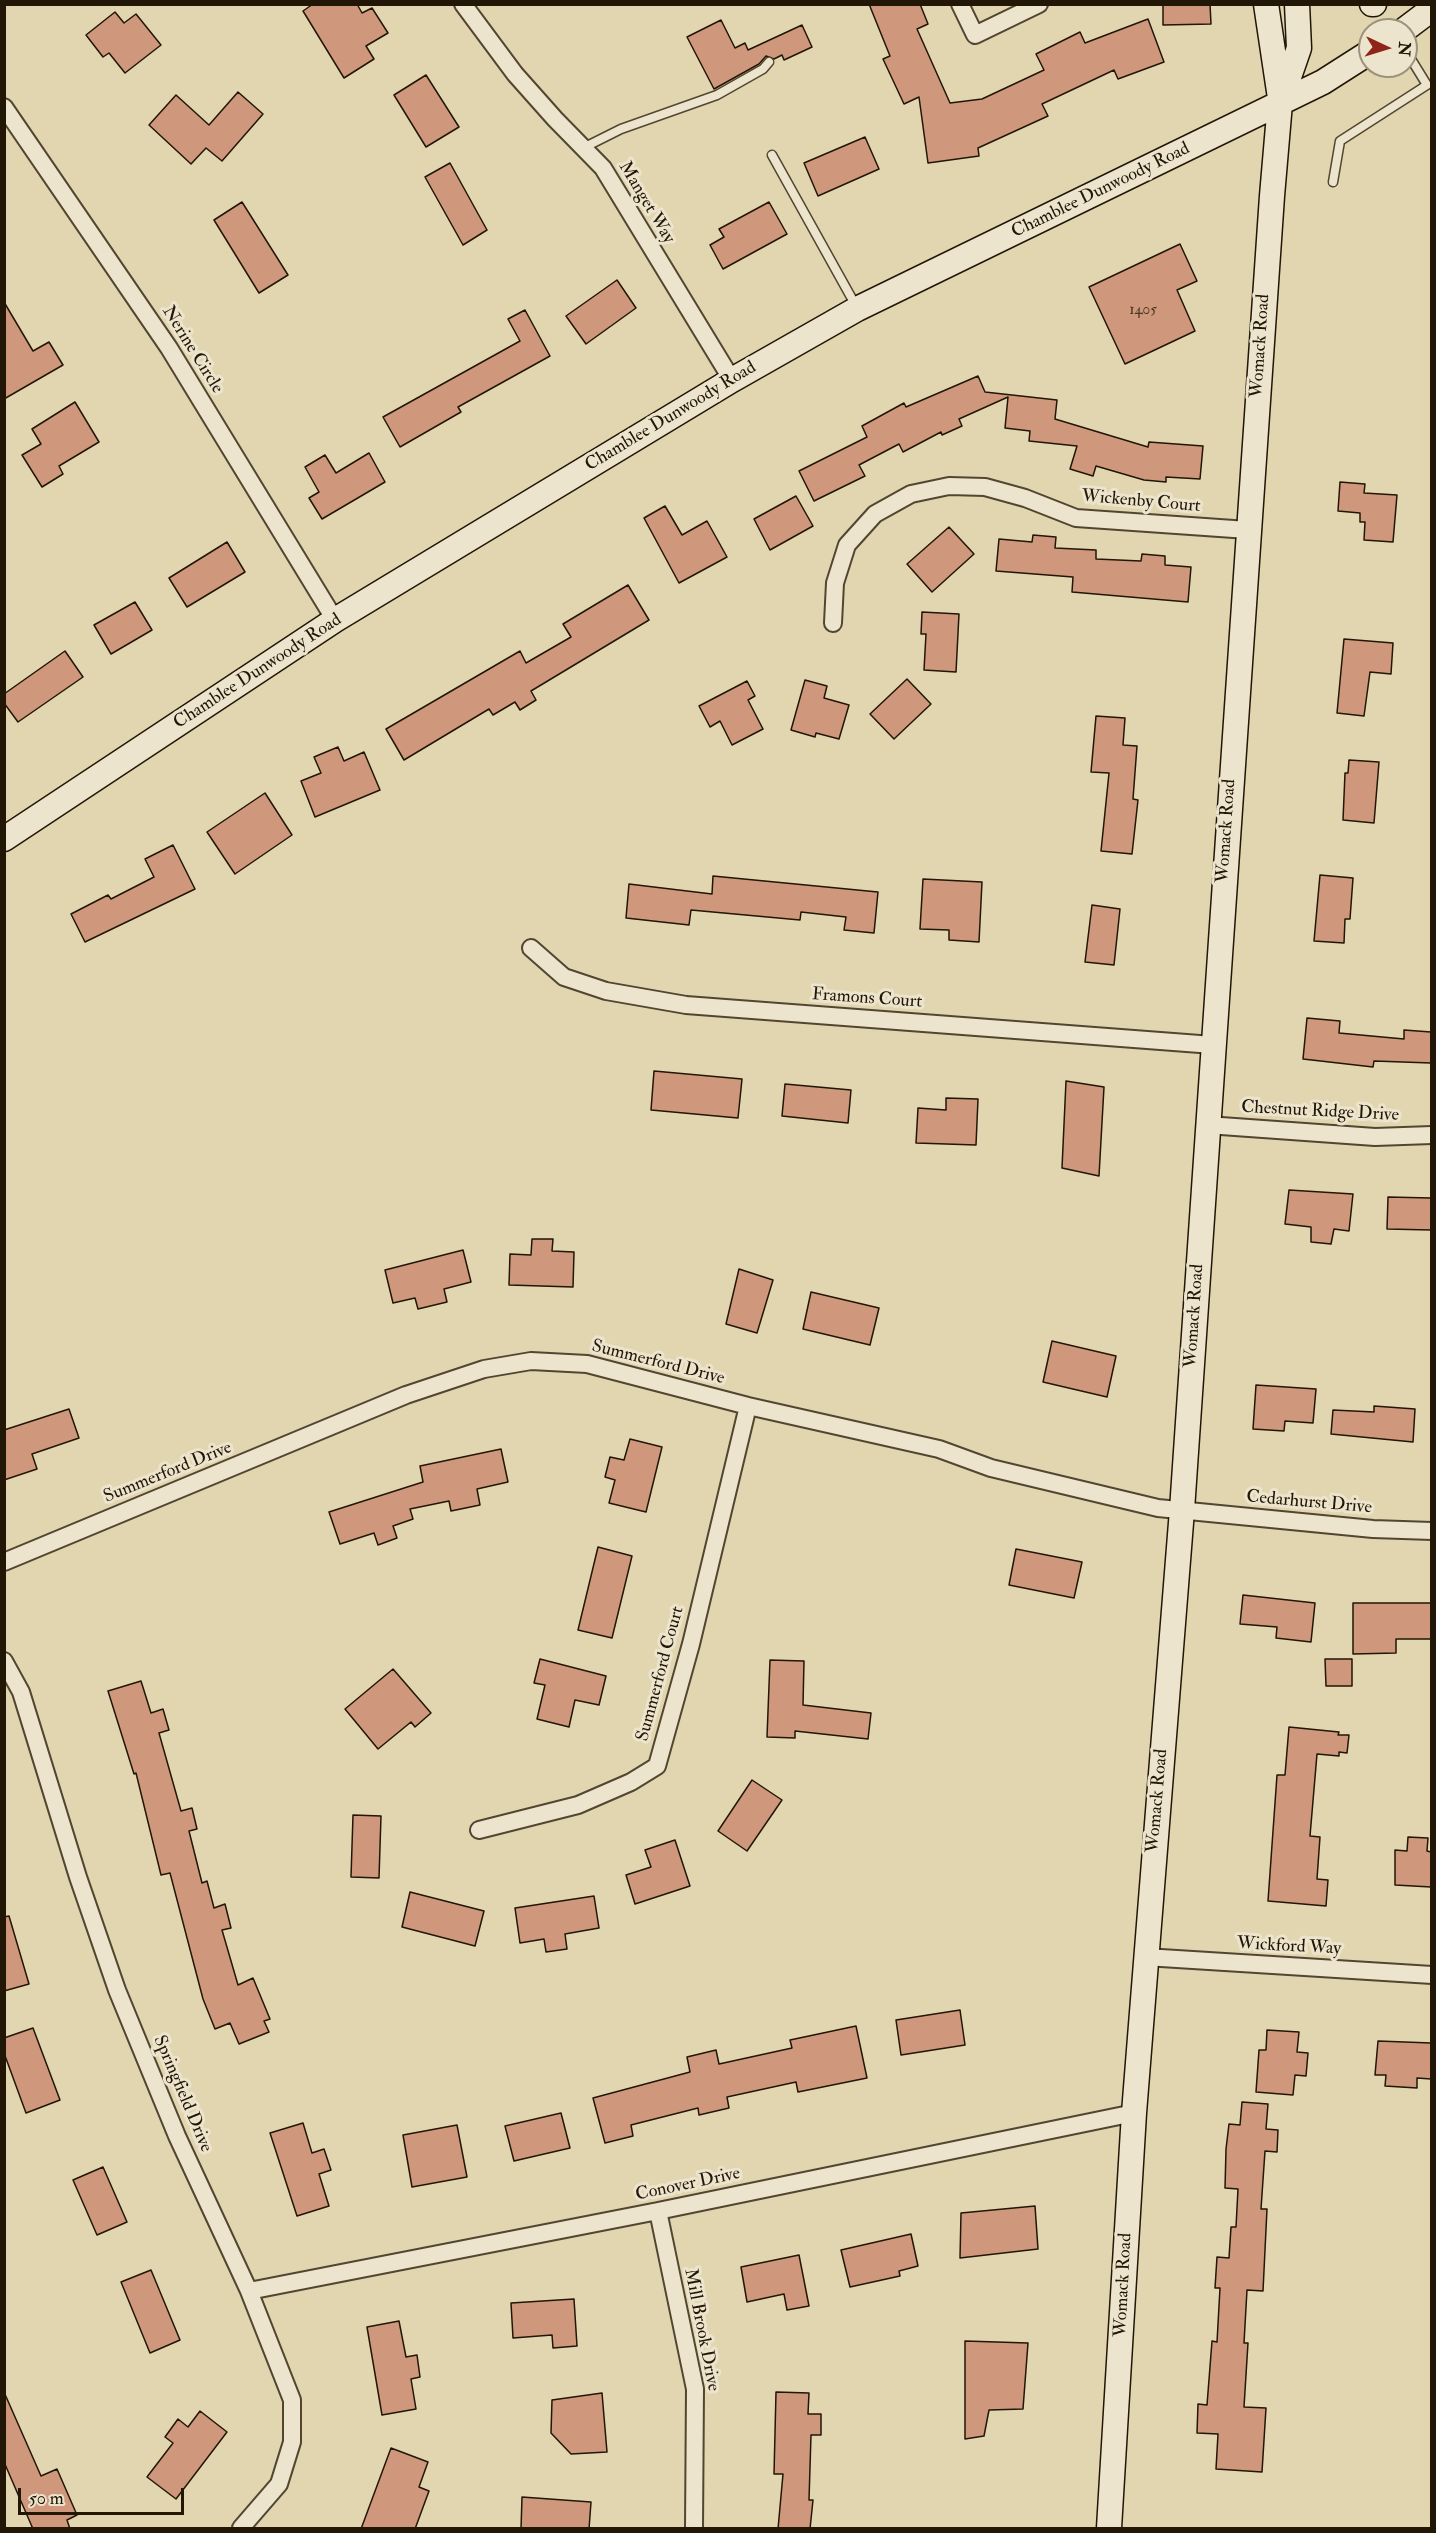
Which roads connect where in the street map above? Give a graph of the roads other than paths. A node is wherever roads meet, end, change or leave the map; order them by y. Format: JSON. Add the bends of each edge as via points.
{"nodes":[{"id":1,"x":463,"y":4,"type":"edge"},
{"id":2,"x":960,"y":4,"type":"edge"},
{"id":3,"x":1040,"y":4,"type":"edge"},
{"id":4,"x":1266,"y":4,"type":"edge"},
{"id":5,"x":1297,"y":4,"type":"edge"},
{"id":6,"x":1431,"y":9,"type":"edge"},
{"id":7,"x":1418,"y":19,"type":"edge"},
{"id":8,"x":1358,"y":60,"type":"edge"},
{"id":9,"x":769,"y":62,"type":"dead end"},
{"id":10,"x":1418,"y":68,"type":"edge"},
{"id":11,"x":1429,"y":84,"type":"edge"},
{"id":12,"x":1280,"y":103,"type":"junction"},
{"id":13,"x":4,"y":107,"type":"edge"},
{"id":14,"x":583,"y":148,"type":"junction"},
{"id":15,"x":772,"y":155,"type":"dead end"},
{"id":16,"x":1333,"y":182,"type":"dead end"},
{"id":17,"x":857,"y":309,"type":"junction"},
{"id":18,"x":732,"y":380,"type":"junction"},
{"id":19,"x":1248,"y":530,"type":"junction"},
{"id":20,"x":336,"y":620,"type":"junction"},
{"id":21,"x":833,"y":623,"type":"dead end"},
{"id":22,"x":4,"y":838,"type":"edge"},
{"id":23,"x":531,"y":948,"type":"dead end"},
{"id":24,"x":1213,"y":1045,"type":"junction"},
{"id":25,"x":1207,"y":1125,"type":"junction"},
{"id":26,"x":1431,"y":1135,"type":"edge"},
{"id":27,"x":748,"y":1406,"type":"junction"},
{"id":28,"x":1182,"y":1510,"type":"junction"},
{"id":29,"x":1431,"y":1531,"type":"edge"},
{"id":30,"x":4,"y":1562,"type":"edge"},
{"id":31,"x":4,"y":1661,"type":"edge"},
{"id":32,"x":479,"y":1830,"type":"dead end"},
{"id":33,"x":1145,"y":1957,"type":"junction"},
{"id":34,"x":1431,"y":1975,"type":"edge"},
{"id":35,"x":1134,"y":2113,"type":"junction"},
{"id":36,"x":658,"y":2211,"type":"junction"},
{"id":37,"x":249,"y":2291,"type":"junction"},
{"id":38,"x":242,"y":2529,"type":"edge"},
{"id":39,"x":694,"y":2529,"type":"edge"},
{"id":40,"x":1109,"y":2529,"type":"edge"}],
"edges":[{"from":1,"to":14,"type":"street","name":"Manget Way","via":[[515,74]]},
{"from":2,"to":3,"type":"street","via":[[975,35]]},
{"from":4,"to":12,"type":"street"},
{"from":5,"to":12,"type":"street","via":[[1299,48]]},
{"from":6,"to":7,"type":"street"},
{"from":8,"to":12,"type":"street","name":"Chamblee Dunwoody Road"},
{"from":9,"to":14,"type":"lane","via":[[717,95],[621,129]]},
{"from":10,"to":11,"type":"lane"},
{"from":11,"to":16,"type":"lane","via":[[1340,141]]},
{"from":12,"to":17,"type":"street","name":"Chamblee Dunwoody Road"},
{"from":12,"to":19,"type":"street","name":"Womack Road"},
{"from":13,"to":20,"type":"street","name":"Nerine Circle","via":[[169,348]]},
{"from":14,"to":18,"type":"street","name":"Manget Way","via":[[603,168]]},
{"from":15,"to":17,"type":"lane"},
{"from":17,"to":18,"type":"street","name":"Chamblee Dunwoody Road"},
{"from":18,"to":20,"type":"street","name":"Chamblee Dunwoody Road"},
{"from":19,"to":21,"type":"street","name":"Wickenby Court","via":[[1076,518],[985,487],[949,486],[911,494],[875,514],[847,545],[835,583]]},
{"from":19,"to":24,"type":"street","name":"Womack Road"},
{"from":20,"to":22,"type":"street","name":"Chamblee Dunwoody Road"},
{"from":23,"to":24,"type":"street","name":"Framons Court","via":[[564,977],[606,991],[686,1005]]},
{"from":24,"to":25,"type":"street","name":"Womack Road"},
{"from":25,"to":26,"type":"street","name":"Chestnut Ridge Drive","via":[[1375,1137]]},
{"from":25,"to":28,"type":"street","name":"Womack Road"},
{"from":27,"to":28,"type":"street","name":"Summerford Drive","via":[[939,1449],[1051,1484]]},
{"from":27,"to":30,"type":"street","name":"Summerford Drive","via":[[587,1364],[531,1361],[484,1369],[406,1395]]},
{"from":27,"to":32,"type":"street","name":"Summerford Court","via":[[691,1644],[657,1766],[578,1805]]},
{"from":28,"to":29,"type":"street","name":"Cedarhurst Drive"},
{"from":28,"to":33,"type":"street","name":"Womack Road"},
{"from":31,"to":37,"type":"street","name":"Springfield Drive","via":[[21,1692],[117,1990],[177,2136]]},
{"from":33,"to":34,"type":"street","name":"Wickford Way"},
{"from":33,"to":35,"type":"street","name":"Womack Road"},
{"from":35,"to":36,"type":"street","name":"Conover Drive"},
{"from":35,"to":40,"type":"street","name":"Womack Road"},
{"from":36,"to":37,"type":"street","name":"Conover Drive"},
{"from":36,"to":39,"type":"street","name":"Mill Brook Drive","via":[[695,2389]]},
{"from":37,"to":38,"type":"street","name":"Springfield Drive","via":[[292,2400],[292,2442],[279,2484]]}]}
